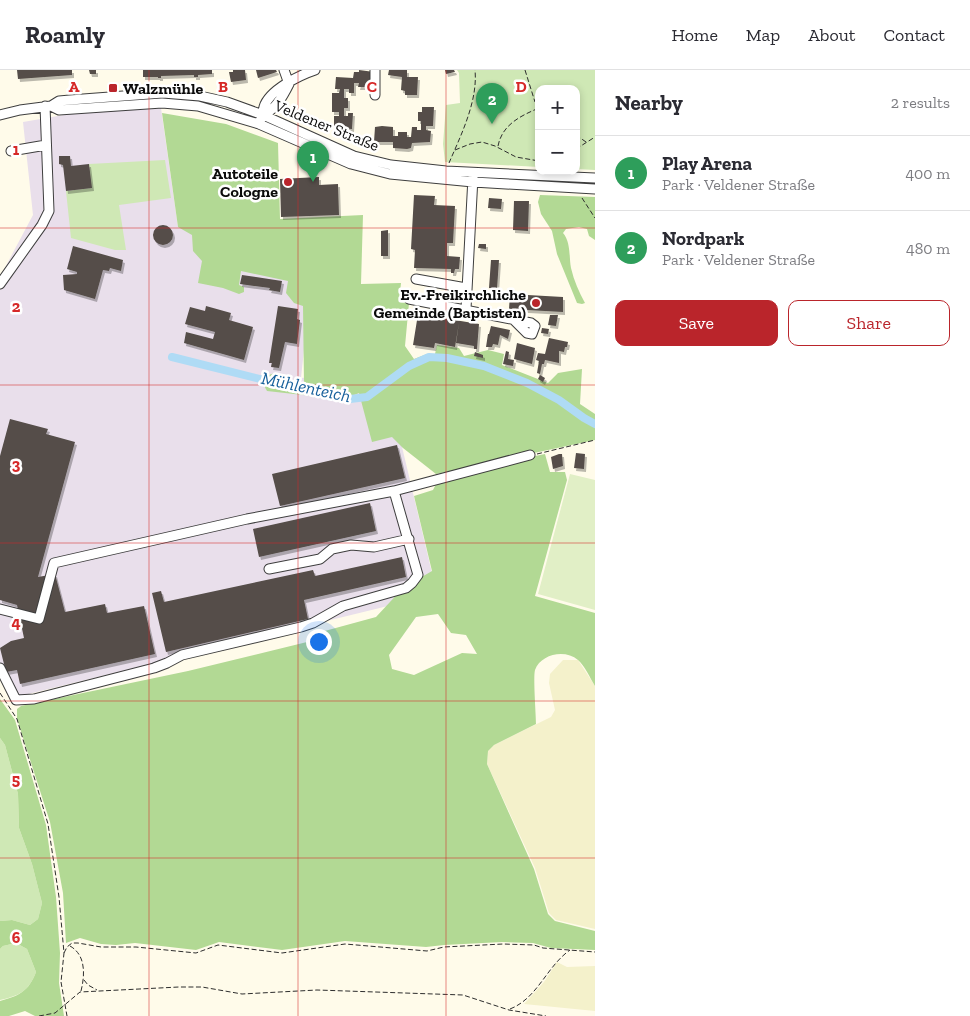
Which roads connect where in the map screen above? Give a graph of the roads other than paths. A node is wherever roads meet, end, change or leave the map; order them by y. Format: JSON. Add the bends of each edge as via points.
{"nodes":[{"id":1,"x":284,"y":70,"type":"edge"},
{"id":2,"x":316,"y":70,"type":"edge"},
{"id":3,"x":375,"y":70,"type":"edge"},
{"id":4,"x":289,"y":84,"type":"junction"},
{"id":5,"x":375,"y":95,"type":"dead end"},
{"id":6,"x":48,"y":106,"type":"junction"},
{"id":7,"x":0,"y":115,"type":"edge"},
{"id":8,"x":263,"y":115,"type":"junction"},
{"id":9,"x":259,"y":124,"type":"junction"},
{"id":10,"x":46,"y":146,"type":"junction"},
{"id":11,"x":11,"y":151,"type":"dead end"},
{"id":12,"x":474,"y":172,"type":"junction"},
{"id":13,"x":595,"y":178,"type":"edge"},
{"id":14,"x":473,"y":182,"type":"junction"},
{"id":15,"x":595,"y":189,"type":"edge"},
{"id":16,"x":416,"y":279,"type":"dead end"},
{"id":17,"x":0,"y":284,"type":"edge"},
{"id":18,"x":466,"y":288,"type":"junction"},
{"id":19,"x":410,"y":298,"type":"dead end"},
{"id":20,"x":466,"y":309,"type":"junction"},
{"id":21,"x":514,"y":320,"type":"dead end"},
{"id":22,"x":530,"y":455,"type":"road end"},
{"id":23,"x":394,"y":491,"type":"junction"},
{"id":24,"x":408,"y":539,"type":"junction"},
{"id":25,"x":269,"y":570,"type":"dead end"},
{"id":26,"x":0,"y":609,"type":"edge"},
{"id":27,"x":0,"y":668,"type":"edge"}],
"edges":[{"from":1,"to":4,"type":"street"},
{"from":2,"to":4,"type":"street"},
{"from":3,"to":5,"type":"street"},
{"from":4,"to":8,"type":"street","via":[[271,111]]},
{"from":6,"to":7,"type":"street","name":"Veldener Straße"},
{"from":6,"to":8,"type":"street","name":"Veldener Straße","via":[[59,101],[163,93],[200,96]]},
{"from":6,"to":9,"type":"street","name":"Veldener Straße","via":[[59,110],[162,103],[198,106]]},
{"from":6,"to":10,"type":"street"},
{"from":8,"to":9,"type":"street"},
{"from":8,"to":12,"type":"street","name":"Veldener Straße","via":[[354,156],[391,165]]},
{"from":9,"to":14,"type":"street","name":"Veldener Straße","via":[[351,164],[390,174]]},
{"from":10,"to":11,"type":"street"},
{"from":10,"to":17,"type":"street","via":[[49,211]]},
{"from":12,"to":13,"type":"street","name":"Veldener Straße"},
{"from":12,"to":14,"type":"street"},
{"from":14,"to":15,"type":"street","name":"Veldener Straße"},
{"from":14,"to":18,"type":"street"},
{"from":16,"to":18,"type":"street"},
{"from":18,"to":20,"type":"street"},
{"from":19,"to":20,"type":"street"},
{"from":20,"to":21,"type":"street"},
{"from":22,"to":23,"type":"street"},
{"from":23,"to":24,"type":"street"},
{"from":23,"to":26,"type":"street","via":[[54,563],[39,620]]},
{"from":24,"to":25,"type":"street","via":[[374,547],[351,545],[332,549],[320,559]]},
{"from":24,"to":27,"type":"street","via":[[418,575],[406,588],[343,606],[301,628],[182,655],[154,668],[34,699],[16,700]]}]}
